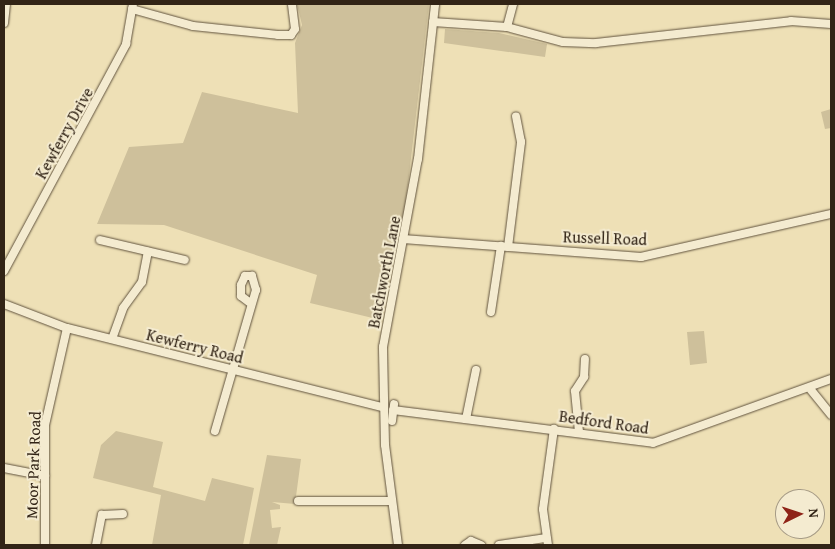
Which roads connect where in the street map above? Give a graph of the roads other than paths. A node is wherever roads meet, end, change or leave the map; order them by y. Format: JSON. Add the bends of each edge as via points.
{"nodes":[{"id":1,"x":6,"y":4,"type":"edge"},
{"id":2,"x":292,"y":4,"type":"edge"},
{"id":3,"x":435,"y":4,"type":"edge"},
{"id":4,"x":513,"y":4,"type":"edge"},
{"id":5,"x":132,"y":6,"type":"edge"},
{"id":6,"x":433,"y":22,"type":"junction"},
{"id":7,"x":4,"y":23,"type":"edge"},
{"id":8,"x":831,"y":24,"type":"edge"},
{"id":9,"x":507,"y":27,"type":"junction"},
{"id":10,"x":516,"y":116,"type":"dead end"},
{"id":11,"x":831,"y":214,"type":"edge"},
{"id":12,"x":403,"y":239,"type":"junction"},
{"id":13,"x":100,"y":240,"type":"dead end"},
{"id":14,"x":505,"y":246,"type":"junction"},
{"id":15,"x":148,"y":252,"type":"junction"},
{"id":16,"x":185,"y":260,"type":"dead end"},
{"id":17,"x":4,"y":271,"type":"edge"},
{"id":18,"x":249,"y":302,"type":"dead end"},
{"id":19,"x":4,"y":304,"type":"edge"},
{"id":20,"x":491,"y":312,"type":"dead end"},
{"id":21,"x":67,"y":328,"type":"junction"},
{"id":22,"x":112,"y":339,"type":"junction"},
{"id":23,"x":585,"y":359,"type":"dead end"},
{"id":24,"x":233,"y":370,"type":"junction"},
{"id":25,"x":476,"y":370,"type":"dead end"},
{"id":26,"x":831,"y":379,"type":"edge"},
{"id":27,"x":811,"y":390,"type":"junction"},
{"id":28,"x":382,"y":407,"type":"junction"},
{"id":29,"x":831,"y":415,"type":"edge"},
{"id":30,"x":466,"y":419,"type":"junction"},
{"id":31,"x":392,"y":422,"type":"dead end"},
{"id":32,"x":554,"y":429,"type":"junction"},
{"id":33,"x":215,"y":431,"type":"dead end"},
{"id":34,"x":579,"y":432,"type":"junction"},
{"id":35,"x":4,"y":468,"type":"edge"},
{"id":36,"x":45,"y":476,"type":"junction"},
{"id":37,"x":298,"y":501,"type":"dead end"},
{"id":38,"x":392,"y":501,"type":"junction"},
{"id":39,"x":123,"y":514,"type":"dead end"},
{"id":40,"x":546,"y":542,"type":"edge"},
{"id":41,"x":45,"y":545,"type":"edge"},
{"id":42,"x":96,"y":545,"type":"edge"},
{"id":43,"x":398,"y":545,"type":"edge"},
{"id":44,"x":465,"y":545,"type":"edge"},
{"id":45,"x":481,"y":545,"type":"edge"},
{"id":46,"x":500,"y":545,"type":"edge"}],
"edges":[{"from":1,"to":7,"type":"street"},
{"from":2,"to":5,"type":"street","via":[[296,21],[291,35],[193,26]]},
{"from":3,"to":6,"type":"street","name":"Batchworth Lane"},
{"from":4,"to":9,"type":"street"},
{"from":5,"to":17,"type":"street","name":"Kewferry Drive","via":[[131,28],[115,67]]},
{"from":6,"to":9,"type":"street"},
{"from":6,"to":12,"type":"street","name":"Batchworth Lane","via":[[418,159]]},
{"from":8,"to":9,"type":"street","via":[[791,21],[596,43],[563,42]]},
{"from":10,"to":14,"type":"street","via":[[521,142]]},
{"from":11,"to":14,"type":"street","name":"Russell Road","via":[[641,256]]},
{"from":12,"to":14,"type":"street","name":"Russell Road"},
{"from":12,"to":28,"type":"street","name":"Batchworth Lane","via":[[383,347]]},
{"from":13,"to":15,"type":"street"},
{"from":14,"to":20,"type":"street"},
{"from":15,"to":16,"type":"street"},
{"from":15,"to":22,"type":"street","via":[[142,282],[123,308]]},
{"from":18,"to":24,"type":"street"},
{"from":19,"to":21,"type":"street","name":"Kewferry Road"},
{"from":21,"to":22,"type":"street","name":"Kewferry Road"},
{"from":21,"to":36,"type":"street","name":"Moor Park Road","via":[[48,401]]},
{"from":22,"to":24,"type":"street","name":"Kewferry Road"},
{"from":23,"to":34,"type":"street","via":[[584,377],[575,391]]},
{"from":24,"to":28,"type":"street","name":"Kewferry Road"},
{"from":24,"to":33,"type":"street"},
{"from":25,"to":30,"type":"street"},
{"from":26,"to":27,"type":"street","name":"Bedford Road"},
{"from":27,"to":29,"type":"street"},
{"from":27,"to":34,"type":"street","name":"Bedford Road","via":[[653,443]]},
{"from":28,"to":38,"type":"street","name":"Batchworth Lane"},
{"from":30,"to":31,"type":"street","name":"Bedford Road","via":[[394,407]]},
{"from":30,"to":32,"type":"street","name":"Bedford Road"},
{"from":32,"to":34,"type":"street","name":"Bedford Road"},
{"from":32,"to":40,"type":"street","via":[[543,509]]},
{"from":35,"to":36,"type":"street"},
{"from":36,"to":41,"type":"street","name":"Moor Park Road"},
{"from":37,"to":38,"type":"street"},
{"from":38,"to":43,"type":"street","name":"Batchworth Lane"},
{"from":39,"to":42,"type":"street","via":[[102,515]]},
{"from":40,"to":46,"type":"street"},
{"from":44,"to":45,"type":"street","via":[[471,541]]}]}
